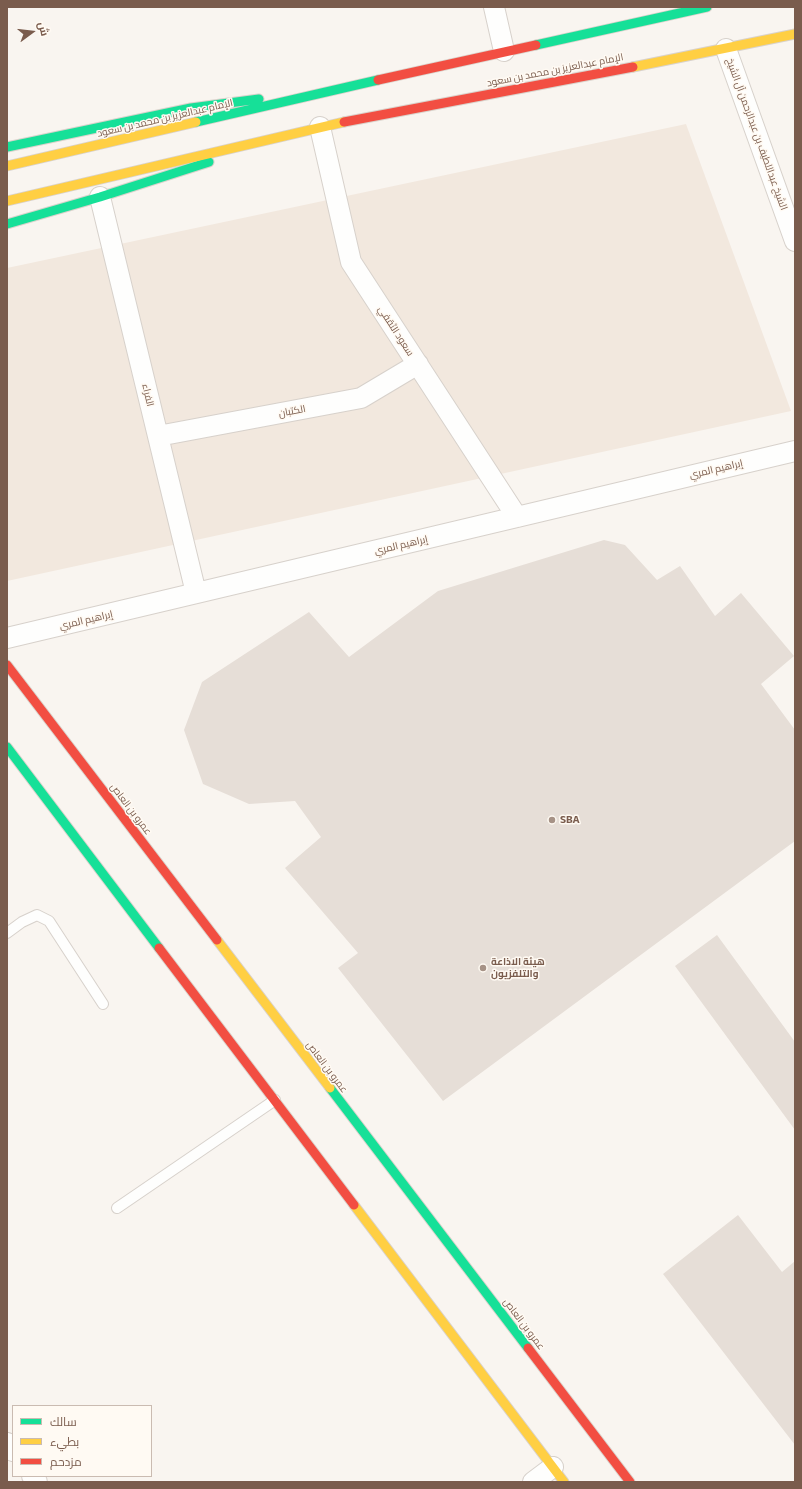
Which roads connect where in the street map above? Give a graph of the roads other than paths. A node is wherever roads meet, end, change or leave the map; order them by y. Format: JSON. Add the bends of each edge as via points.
{"nodes":[{"id":1,"x":494,"y":7,"type":"edge"},
{"id":2,"x":707,"y":7,"type":"edge"},
{"id":3,"x":795,"y":34,"type":"edge"},
{"id":4,"x":726,"y":49,"type":"junction"},
{"id":5,"x":504,"y":51,"type":"junction"},
{"id":6,"x":328,"y":90,"type":"junction"},
{"id":7,"x":320,"y":127,"type":"junction"},
{"id":8,"x":7,"y":147,"type":"edge"},
{"id":9,"x":7,"y":166,"type":"edge"},
{"id":10,"x":100,"y":197,"type":"junction"},
{"id":11,"x":7,"y":201,"type":"edge"},
{"id":12,"x":7,"y":224,"type":"edge"},
{"id":13,"x":795,"y":241,"type":"edge"},
{"id":14,"x":418,"y":364,"type":"junction"},
{"id":15,"x":158,"y":436,"type":"junction"},
{"id":16,"x":795,"y":451,"type":"edge"},
{"id":17,"x":517,"y":517,"type":"junction"},
{"id":18,"x":196,"y":593,"type":"junction"},
{"id":19,"x":7,"y":638,"type":"edge"},
{"id":20,"x":7,"y":664,"type":"edge"},
{"id":21,"x":7,"y":747,"type":"edge"},
{"id":22,"x":7,"y":933,"type":"edge"},
{"id":23,"x":103,"y":1004,"type":"dead end"},
{"id":24,"x":275,"y":1100,"type":"junction"},
{"id":25,"x":117,"y":1208,"type":"dead end"},
{"id":26,"x":559,"y":1475,"type":"edge"},
{"id":27,"x":533,"y":1482,"type":"edge"},
{"id":28,"x":630,"y":1482,"type":"edge"}],
"edges":[{"from":1,"to":5,"type":"street"},
{"from":2,"to":5,"type":"main road","name":"الإمام عبدالعزيز بن محمد بن سعود"},
{"from":3,"to":4,"type":"main road","name":"الإمام عبدالعزيز بن محمد بن سعود"},
{"from":4,"to":7,"type":"main road","name":"الإمام عبدالعزيز بن محمد بن سعود"},
{"from":4,"to":13,"type":"street","name":"الشيخ عبداللطيف بن عبدالرحمن آل الشيخ"},
{"from":5,"to":6,"type":"main road","name":"الإمام عبدالعزيز بن محمد بن سعود"},
{"from":6,"to":8,"type":"main road","name":"الإمام عبدالعزيز بن محمد بن سعود","via":[[191,108]]},
{"from":6,"to":9,"type":"main road","name":"الإمام عبدالعزيز بن محمد بن سعود"},
{"from":7,"to":10,"type":"main road","name":"الإمام عبدالعزيز بن محمد بن سعود"},
{"from":7,"to":11,"type":"main road","name":"الإمام عبدالعزيز بن محمد بن سعود"},
{"from":7,"to":14,"type":"street","name":"سعود الثقفي","via":[[351,262]]},
{"from":10,"to":12,"type":"main road","name":"الإمام عبدالعزيز بن محمد بن سعود"},
{"from":10,"to":15,"type":"street","name":"الفراء"},
{"from":14,"to":15,"type":"street","name":"الكتبان","via":[[362,398]]},
{"from":14,"to":17,"type":"street","name":"سعود الثقفي"},
{"from":15,"to":18,"type":"street","name":"الفراء"},
{"from":16,"to":17,"type":"street","name":"إبراهيم المري"},
{"from":17,"to":18,"type":"street","name":"إبراهيم المري"},
{"from":18,"to":19,"type":"street","name":"إبراهيم المري"},
{"from":20,"to":28,"type":"main road","name":"عمرو بن العاص"},
{"from":21,"to":24,"type":"main road"},
{"from":22,"to":23,"type":"lane","via":[[37,915],[49,921]]},
{"from":24,"to":25,"type":"lane"},
{"from":24,"to":26,"type":"main road"},
{"from":26,"to":27,"type":"street"}]}
